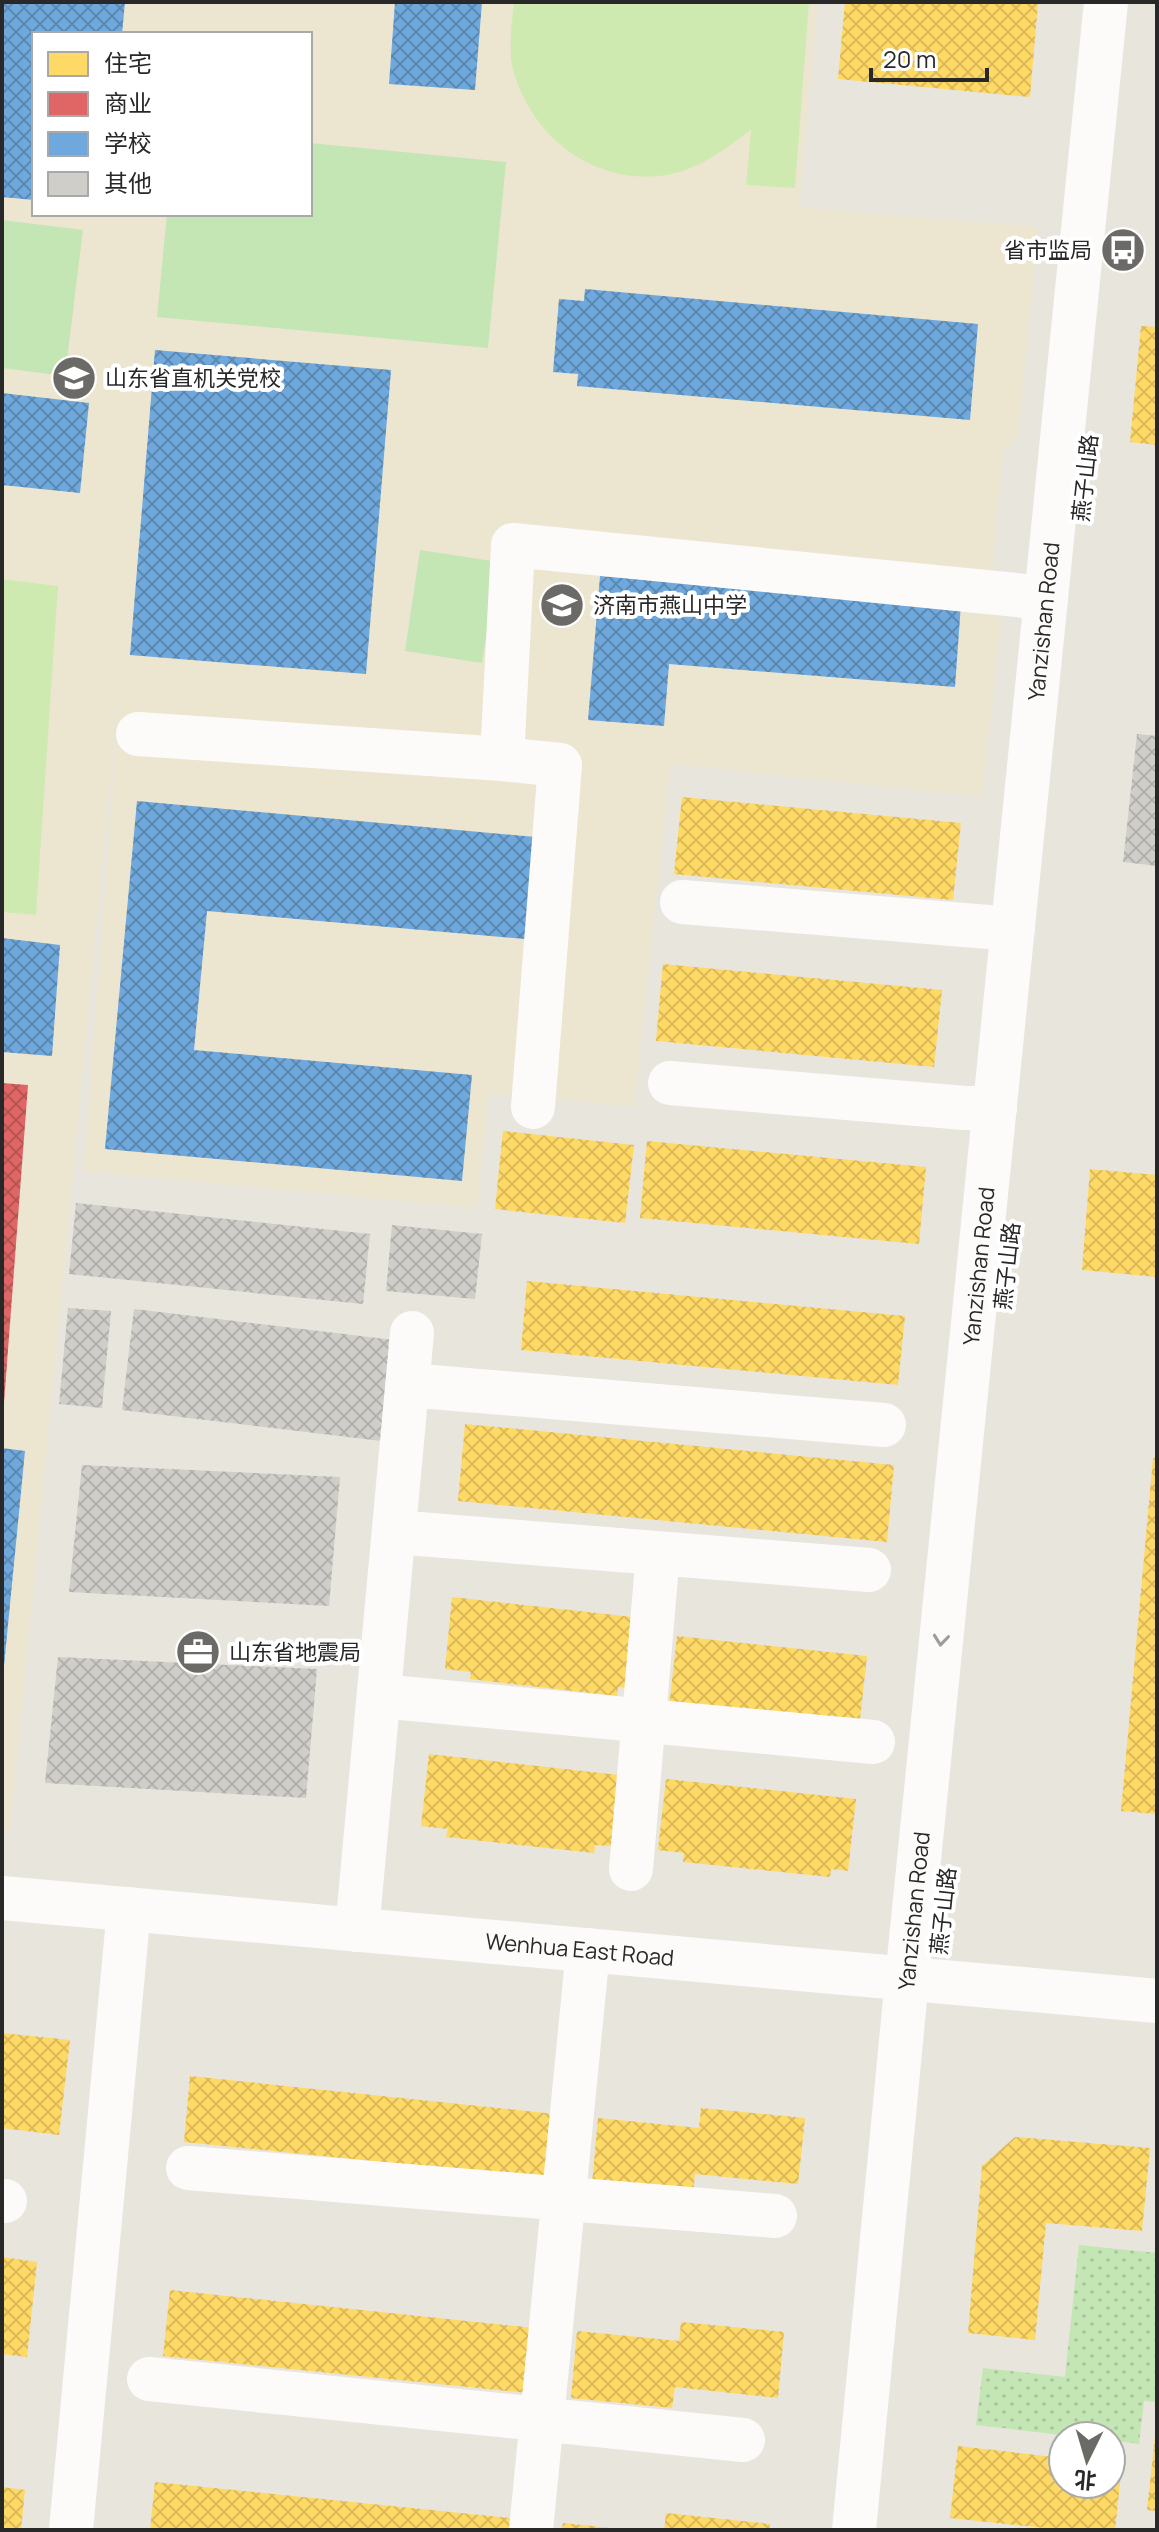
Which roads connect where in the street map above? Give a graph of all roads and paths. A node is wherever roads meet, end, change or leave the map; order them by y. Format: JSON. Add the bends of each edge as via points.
{"nodes":[{"id":1,"x":1106,"y":2,"type":"edge"},
{"id":2,"x":1133,"y":2,"type":"edge"},
{"id":3,"x":1046,"y":598,"type":"junction"},
{"id":4,"x":138,"y":734,"type":"dead end"},
{"id":5,"x":502,"y":759,"type":"junction"},
{"id":6,"x":682,"y":902,"type":"dead end"},
{"id":7,"x":1013,"y":929,"type":"junction"},
{"id":8,"x":670,"y":1083,"type":"dead end"},
{"id":9,"x":533,"y":1107,"type":"dead end"},
{"id":10,"x":995,"y":1108,"type":"junction"},
{"id":11,"x":412,"y":1333,"type":"dead end"},
{"id":12,"x":408,"y":1385,"type":"junction"},
{"id":13,"x":884,"y":1425,"type":"dead end"},
{"id":14,"x":394,"y":1532,"type":"junction"},
{"id":15,"x":658,"y":1553,"type":"junction"},
{"id":16,"x":869,"y":1570,"type":"dead end"},
{"id":17,"x":379,"y":1696,"type":"junction"},
{"id":18,"x":644,"y":1720,"type":"junction"},
{"id":19,"x":873,"y":1742,"type":"dead end"},
{"id":20,"x":631,"y":1869,"type":"dead end"},
{"id":21,"x":2,"y":1898,"type":"edge"},
{"id":22,"x":129,"y":1909,"type":"junction"},
{"id":23,"x":357,"y":1930,"type":"junction"},
{"id":24,"x":588,"y":1950,"type":"junction"},
{"id":25,"x":921,"y":1980,"type":"junction"},
{"id":26,"x":1157,"y":2001,"type":"edge"},
{"id":27,"x":188,"y":2168,"type":"dead end"},
{"id":28,"x":564,"y":2199,"type":"junction"},
{"id":29,"x":775,"y":2216,"type":"dead end"},
{"id":30,"x":149,"y":2379,"type":"dead end"},
{"id":31,"x":542,"y":2419,"type":"junction"},
{"id":32,"x":743,"y":2440,"type":"dead end"},
{"id":33,"x":71,"y":2530,"type":"edge"},
{"id":34,"x":531,"y":2530,"type":"edge"},
{"id":35,"x":854,"y":2530,"type":"edge"},
{"id":36,"x":881,"y":2530,"type":"edge"}],
"edges":[{"from":1,"to":3,"type":"street","name":"Yanzishan Road"},
{"from":2,"to":25,"type":"street","name":"燕子山路"},
{"from":3,"to":5,"type":"street","via":[[513,545]]},
{"from":3,"to":7,"type":"street","name":"Yanzishan Road"},
{"from":4,"to":5,"type":"street"},
{"from":5,"to":9,"type":"street","via":[[560,765]]},
{"from":6,"to":7,"type":"street"},
{"from":7,"to":10,"type":"street","name":"Yanzishan Road"},
{"from":8,"to":10,"type":"street"},
{"from":10,"to":25,"type":"street","name":"Yanzishan Road","one_way":true},
{"from":11,"to":12,"type":"street"},
{"from":12,"to":13,"type":"street"},
{"from":12,"to":14,"type":"street"},
{"from":14,"to":15,"type":"street"},
{"from":14,"to":17,"type":"street"},
{"from":15,"to":16,"type":"street"},
{"from":15,"to":18,"type":"street"},
{"from":17,"to":18,"type":"street"},
{"from":17,"to":23,"type":"street"},
{"from":18,"to":19,"type":"street"},
{"from":18,"to":20,"type":"street"},
{"from":21,"to":22,"type":"street","name":"Wenhua East Road"},
{"from":22,"to":23,"type":"street","name":"Wenhua East Road"},
{"from":22,"to":33,"type":"street"},
{"from":23,"to":24,"type":"street","name":"Wenhua East Road"},
{"from":24,"to":25,"type":"street","name":"Wenhua East Road"},
{"from":24,"to":28,"type":"street"},
{"from":25,"to":26,"type":"street","name":"Wenhua East Road"},
{"from":25,"to":35,"type":"street","name":"Yanzishan Road"},
{"from":25,"to":36,"type":"street","name":"燕子山路"},
{"from":27,"to":28,"type":"street"},
{"from":28,"to":29,"type":"street"},
{"from":28,"to":31,"type":"street"},
{"from":30,"to":31,"type":"street"},
{"from":31,"to":32,"type":"street"},
{"from":31,"to":34,"type":"street"}]}
